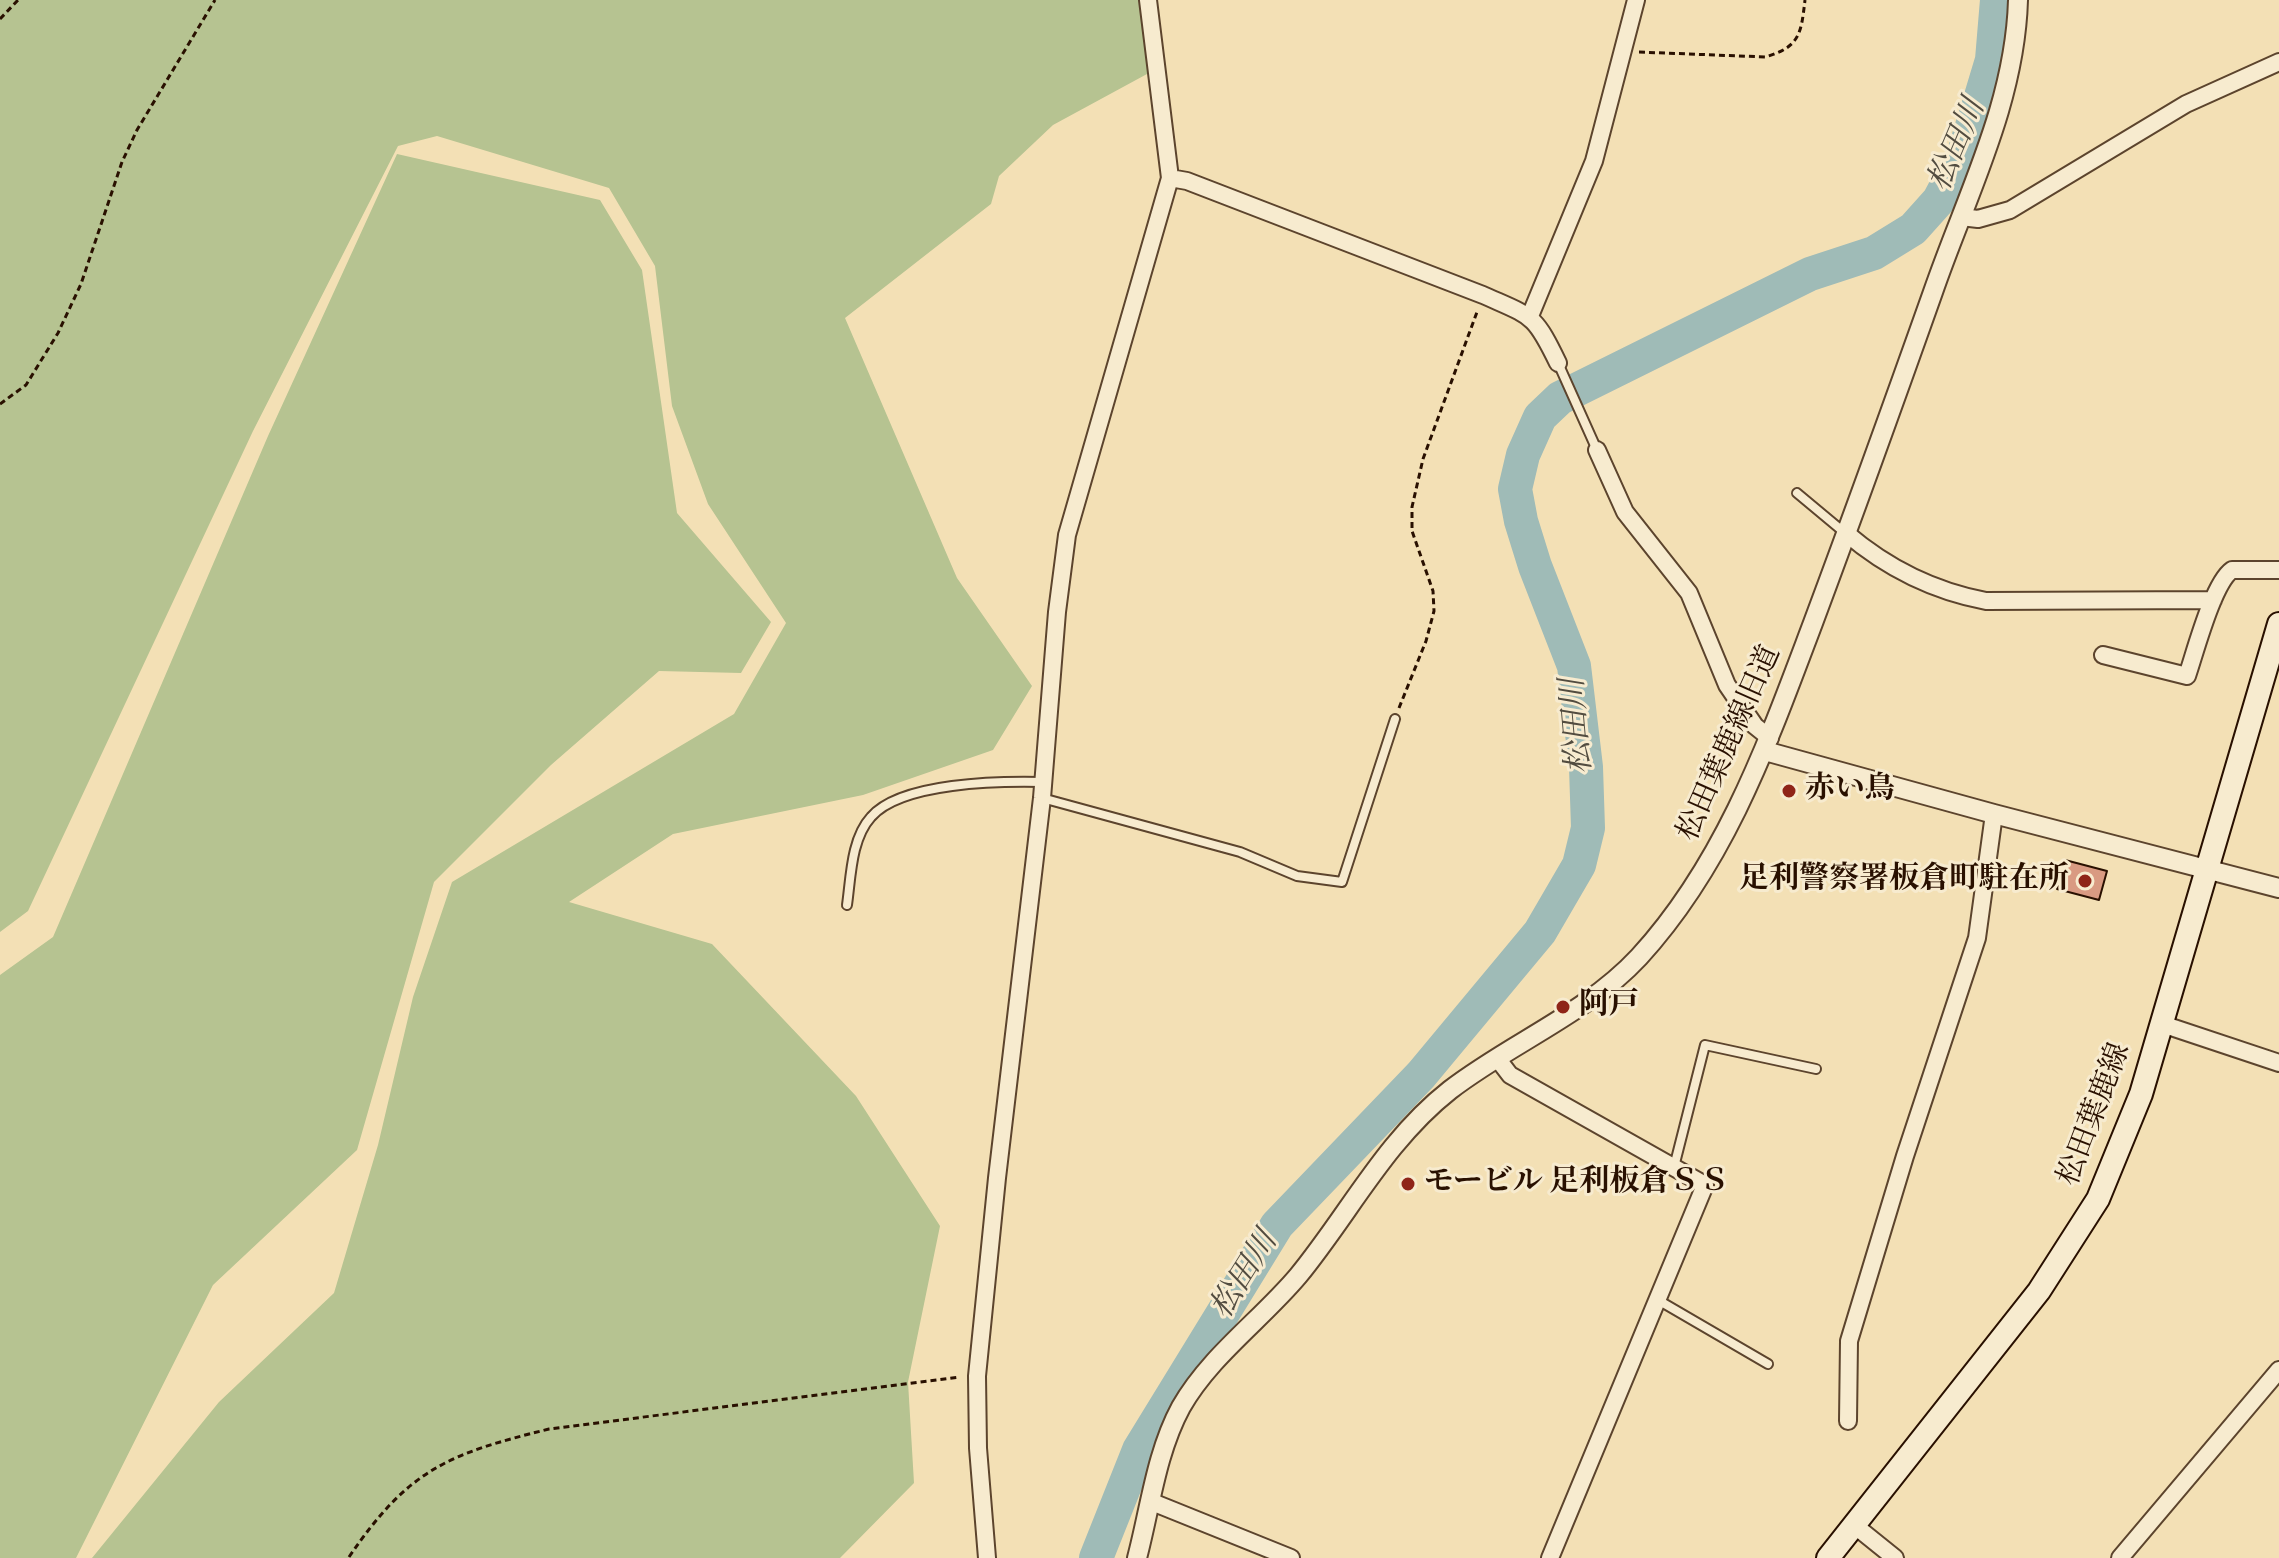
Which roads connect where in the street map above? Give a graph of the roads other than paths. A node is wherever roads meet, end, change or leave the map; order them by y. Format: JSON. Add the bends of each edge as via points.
{"nodes":[{"id":1,"x":1148,"y":0,"type":"edge"},
{"id":2,"x":1636,"y":0,"type":"edge"},
{"id":3,"x":2018,"y":0,"type":"edge"},
{"id":4,"x":2279,"y":62,"type":"edge"},
{"id":5,"x":1170,"y":178,"type":"junction"},
{"id":6,"x":1961,"y":217,"type":"junction"},
{"id":7,"x":1530,"y":316,"type":"junction"},
{"id":8,"x":1558,"y":363,"type":"joint"},
{"id":9,"x":1597,"y":450,"type":"joint"},
{"id":10,"x":1797,"y":493,"type":"dead end"},
{"id":11,"x":1846,"y":533,"type":"junction"},
{"id":12,"x":2279,"y":570,"type":"edge"},
{"id":13,"x":2213,"y":600,"type":"junction"},
{"id":14,"x":2279,"y":624,"type":"edge"},
{"id":15,"x":2103,"y":655,"type":"dead end"},
{"id":16,"x":1395,"y":719,"type":"road end"},
{"id":17,"x":1767,"y":744,"type":"junction"},
{"id":18,"x":1043,"y":790,"type":"junction"},
{"id":19,"x":1994,"y":814,"type":"junction"},
{"id":20,"x":2208,"y":870,"type":"junction"},
{"id":21,"x":2279,"y":888,"type":"edge"},
{"id":22,"x":847,"y":905,"type":"dead end"},
{"id":23,"x":2162,"y":1024,"type":"junction"},
{"id":24,"x":1497,"y":1058,"type":"junction"},
{"id":25,"x":2279,"y":1063,"type":"edge"},
{"id":26,"x":1816,"y":1069,"type":"dead end"},
{"id":27,"x":1674,"y":1168,"type":"junction"},
{"id":28,"x":1658,"y":1300,"type":"junction"},
{"id":29,"x":1768,"y":1364,"type":"dead end"},
{"id":30,"x":2279,"y":1370,"type":"edge"},
{"id":31,"x":1848,"y":1421,"type":"dead end"},
{"id":32,"x":1152,"y":1502,"type":"junction"},
{"id":33,"x":1854,"y":1525,"type":"junction"},
{"id":34,"x":987,"y":1558,"type":"edge"},
{"id":35,"x":1137,"y":1558,"type":"edge"},
{"id":36,"x":1291,"y":1558,"type":"edge"},
{"id":37,"x":1550,"y":1558,"type":"edge"},
{"id":38,"x":1828,"y":1558,"type":"edge"},
{"id":39,"x":1895,"y":1558,"type":"edge"},
{"id":40,"x":2120,"y":1558,"type":"edge"}],
"edges":[{"from":1,"to":5,"type":"street"},
{"from":2,"to":7,"type":"street","via":[[1594,161]]},
{"from":3,"to":6,"type":"street","name":"松田葉鹿線旧道","via":[[2008,78]]},
{"from":4,"to":6,"type":"street","via":[[2175,110],[2010,210],[1978,219]]},
{"from":5,"to":7,"type":"street"},
{"from":5,"to":18,"type":"street","via":[[1067,535]]},
{"from":6,"to":11,"type":"street","name":"松田葉鹿線旧道"},
{"from":7,"to":8,"type":"street"},
{"from":8,"to":9,"type":"lane"},
{"from":9,"to":17,"type":"street","via":[[1625,512],[1689,593],[1727,685]]},
{"from":10,"to":11,"type":"lane"},
{"from":11,"to":13,"type":"street","via":[[1907,575],[1950,594],[1986,601]]},
{"from":11,"to":17,"type":"street","name":"松田葉鹿線旧道"},
{"from":12,"to":13,"type":"street","via":[[2232,570]]},
{"from":13,"to":15,"type":"street","via":[[2187,676]]},
{"from":14,"to":20,"type":"main road","name":"松田葉鹿線"},
{"from":16,"to":18,"type":"lane","via":[[1342,882],[1297,876],[1240,852]]},
{"from":17,"to":19,"type":"street"},
{"from":17,"to":24,"type":"street","name":"松田葉鹿線旧道","via":[[1707,867],[1660,933],[1603,991]]},
{"from":18,"to":22,"type":"lane","via":[[965,784],[880,809],[855,850]]},
{"from":18,"to":34,"type":"street","via":[[977,1376]]},
{"from":19,"to":20,"type":"street"},
{"from":19,"to":31,"type":"street","via":[[1977,938],[1849,1341]]},
{"from":20,"to":21,"type":"street"},
{"from":20,"to":23,"type":"main road","name":"松田葉鹿線"},
{"from":23,"to":25,"type":"street"},
{"from":23,"to":33,"type":"main road","name":"松田葉鹿線","via":[[2121,1144],[2098,1199],[2070,1245]]},
{"from":24,"to":27,"type":"street","via":[[1510,1075]]},
{"from":24,"to":32,"type":"street","name":"松田葉鹿線旧道","via":[[1414,1123],[1380,1161],[1298,1276],[1215,1363],[1182,1406]]},
{"from":26,"to":27,"type":"lane","via":[[1705,1045]]},
{"from":27,"to":28,"type":"street","via":[[1705,1185]]},
{"from":28,"to":29,"type":"lane"},
{"from":28,"to":37,"type":"street"},
{"from":30,"to":40,"type":"street"},
{"from":32,"to":35,"type":"street","name":"松田葉鹿線旧道"},
{"from":32,"to":36,"type":"street"},
{"from":33,"to":38,"type":"main road","name":"松田葉鹿線"},
{"from":33,"to":39,"type":"street"}]}
